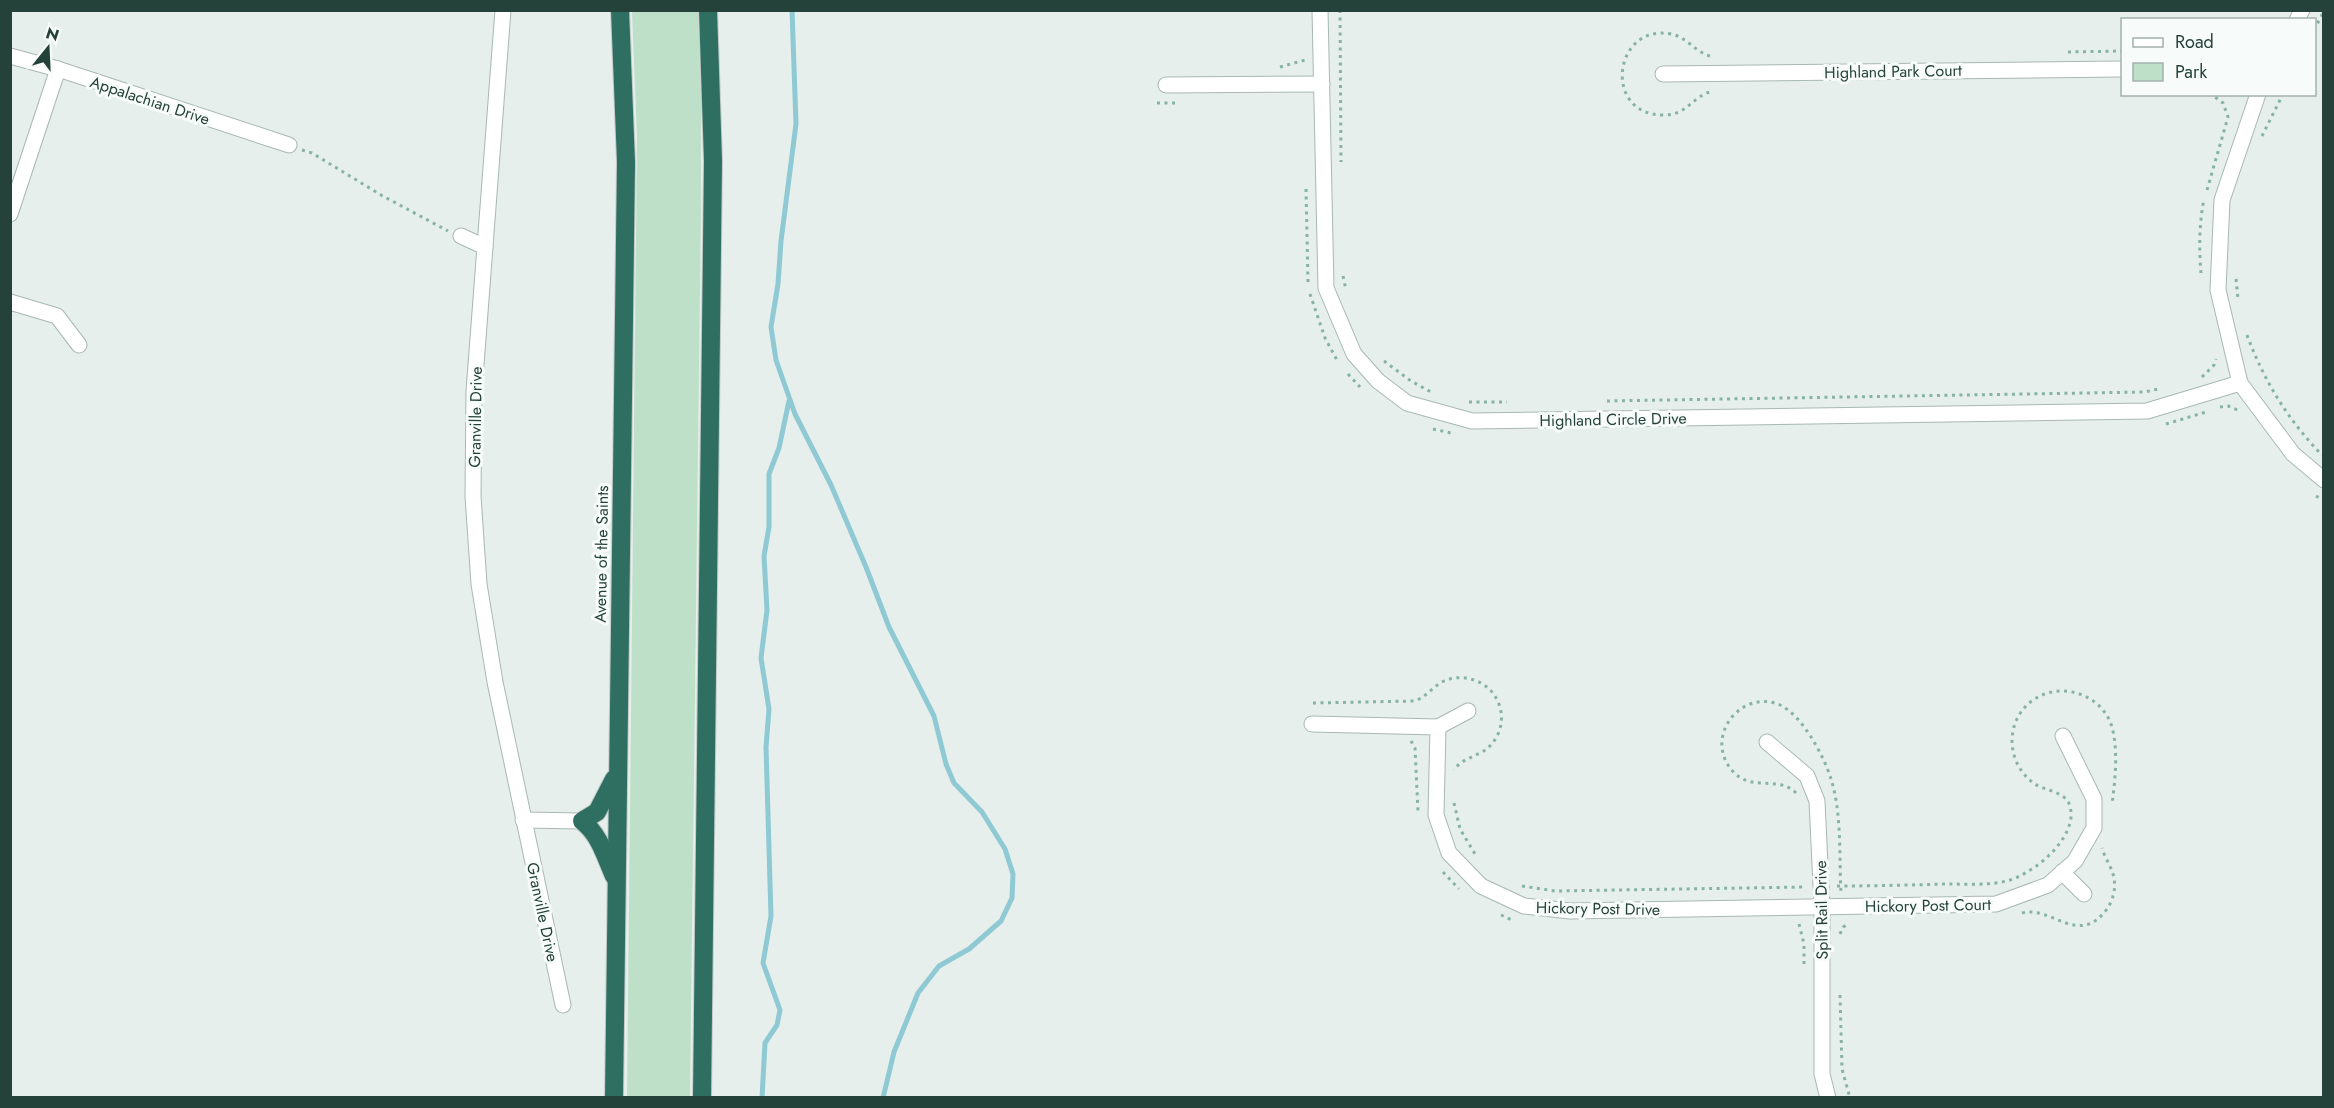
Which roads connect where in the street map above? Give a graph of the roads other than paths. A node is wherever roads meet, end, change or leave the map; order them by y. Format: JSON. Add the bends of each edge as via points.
{"nodes":[{"id":1,"x":503,"y":10,"type":"edge"},
{"id":2,"x":620,"y":10,"type":"edge"},
{"id":3,"x":708,"y":10,"type":"edge"},
{"id":4,"x":1320,"y":10,"type":"edge"},
{"id":5,"x":10,"y":56,"type":"edge"},
{"id":6,"x":58,"y":69,"type":"junction"},
{"id":7,"x":2121,"y":69,"type":"edge"},
{"id":8,"x":1663,"y":74,"type":"dead end"},
{"id":9,"x":1322,"y":84,"type":"junction"},
{"id":10,"x":1167,"y":85,"type":"dead end"},
{"id":11,"x":2256,"y":96,"type":"edge"},
{"id":12,"x":289,"y":145,"type":"road end"},
{"id":13,"x":10,"y":214,"type":"edge"},
{"id":14,"x":457,"y":235,"type":"road end"},
{"id":15,"x":485,"y":247,"type":"junction"},
{"id":16,"x":10,"y":302,"type":"edge"},
{"id":17,"x":79,"y":345,"type":"dead end"},
{"id":18,"x":2240,"y":383,"type":"junction"},
{"id":19,"x":2324,"y":480,"type":"edge"},
{"id":20,"x":1468,"y":711,"type":"dead end"},
{"id":21,"x":1312,"y":724,"type":"dead end"},
{"id":22,"x":1438,"y":727,"type":"junction"},
{"id":23,"x":2063,"y":736,"type":"dead end"},
{"id":24,"x":1767,"y":742,"type":"dead end"},
{"id":25,"x":618,"y":768,"type":"junction"},
{"id":26,"x":524,"y":820,"type":"junction"},
{"id":27,"x":582,"y":821,"type":"junction"},
{"id":28,"x":2062,"y":872,"type":"junction"},
{"id":29,"x":616,"y":883,"type":"junction"},
{"id":30,"x":2085,"y":894,"type":"dead end"},
{"id":31,"x":1822,"y":907,"type":"junction"},
{"id":32,"x":563,"y":1005,"type":"dead end"},
{"id":33,"x":614,"y":1098,"type":"edge"},
{"id":34,"x":702,"y":1098,"type":"edge"},
{"id":35,"x":1828,"y":1098,"type":"edge"}],
"edges":[{"from":1,"to":15,"type":"street","name":"Granville Drive"},
{"from":2,"to":25,"type":"highway","name":"Avenue of the Saints","via":[[626,162]]},
{"from":3,"to":34,"type":"highway","via":[[713,161]]},
{"from":4,"to":9,"type":"street","name":"Highland Circle Drive"},
{"from":5,"to":6,"type":"street","name":"Appalachian Drive"},
{"from":6,"to":12,"type":"street","name":"Appalachian Drive"},
{"from":6,"to":13,"type":"street"},
{"from":7,"to":8,"type":"street","name":"Highland Park Court"},
{"from":9,"to":10,"type":"street"},
{"from":9,"to":18,"type":"street","name":"Highland Circle Drive","via":[[1326,288],[1354,354],[1378,381],[1407,403],[1472,422],[2147,411]]},
{"from":11,"to":18,"type":"street","via":[[2223,200],[2218,290]]},
{"from":14,"to":15,"type":"street"},
{"from":15,"to":26,"type":"street","name":"Granville Drive","via":[[474,391],[473,496],[479,584]]},
{"from":16,"to":17,"type":"street","via":[[57,316]]},
{"from":18,"to":19,"type":"street","via":[[2293,454]]},
{"from":20,"to":22,"type":"street"},
{"from":21,"to":22,"type":"street"},
{"from":22,"to":31,"type":"street","name":"Hickory Post Drive","via":[[1436,815],[1449,853],[1481,886],[1524,906],[1570,911]]},
{"from":23,"to":28,"type":"street","name":"Hickory Post Court","via":[[2094,799],[2094,828],[2074,861]]},
{"from":24,"to":31,"type":"street","name":"Split Rail Drive","via":[[1807,776],[1817,801]]},
{"from":25,"to":27,"type":"highway","via":[[597,812]]},
{"from":25,"to":29,"type":"highway","name":"Avenue of the Saints"},
{"from":26,"to":27,"type":"street"},
{"from":26,"to":32,"type":"street","name":"Granville Drive"},
{"from":27,"to":29,"type":"highway","via":[[597,836]]},
{"from":28,"to":30,"type":"street"},
{"from":28,"to":31,"type":"street","name":"Hickory Post Court","via":[[2048,885],[1996,904]]},
{"from":29,"to":33,"type":"highway","name":"Avenue of the Saints"},
{"from":31,"to":35,"type":"street","name":"Split Rail Drive","via":[[1822,1074]]}]}
